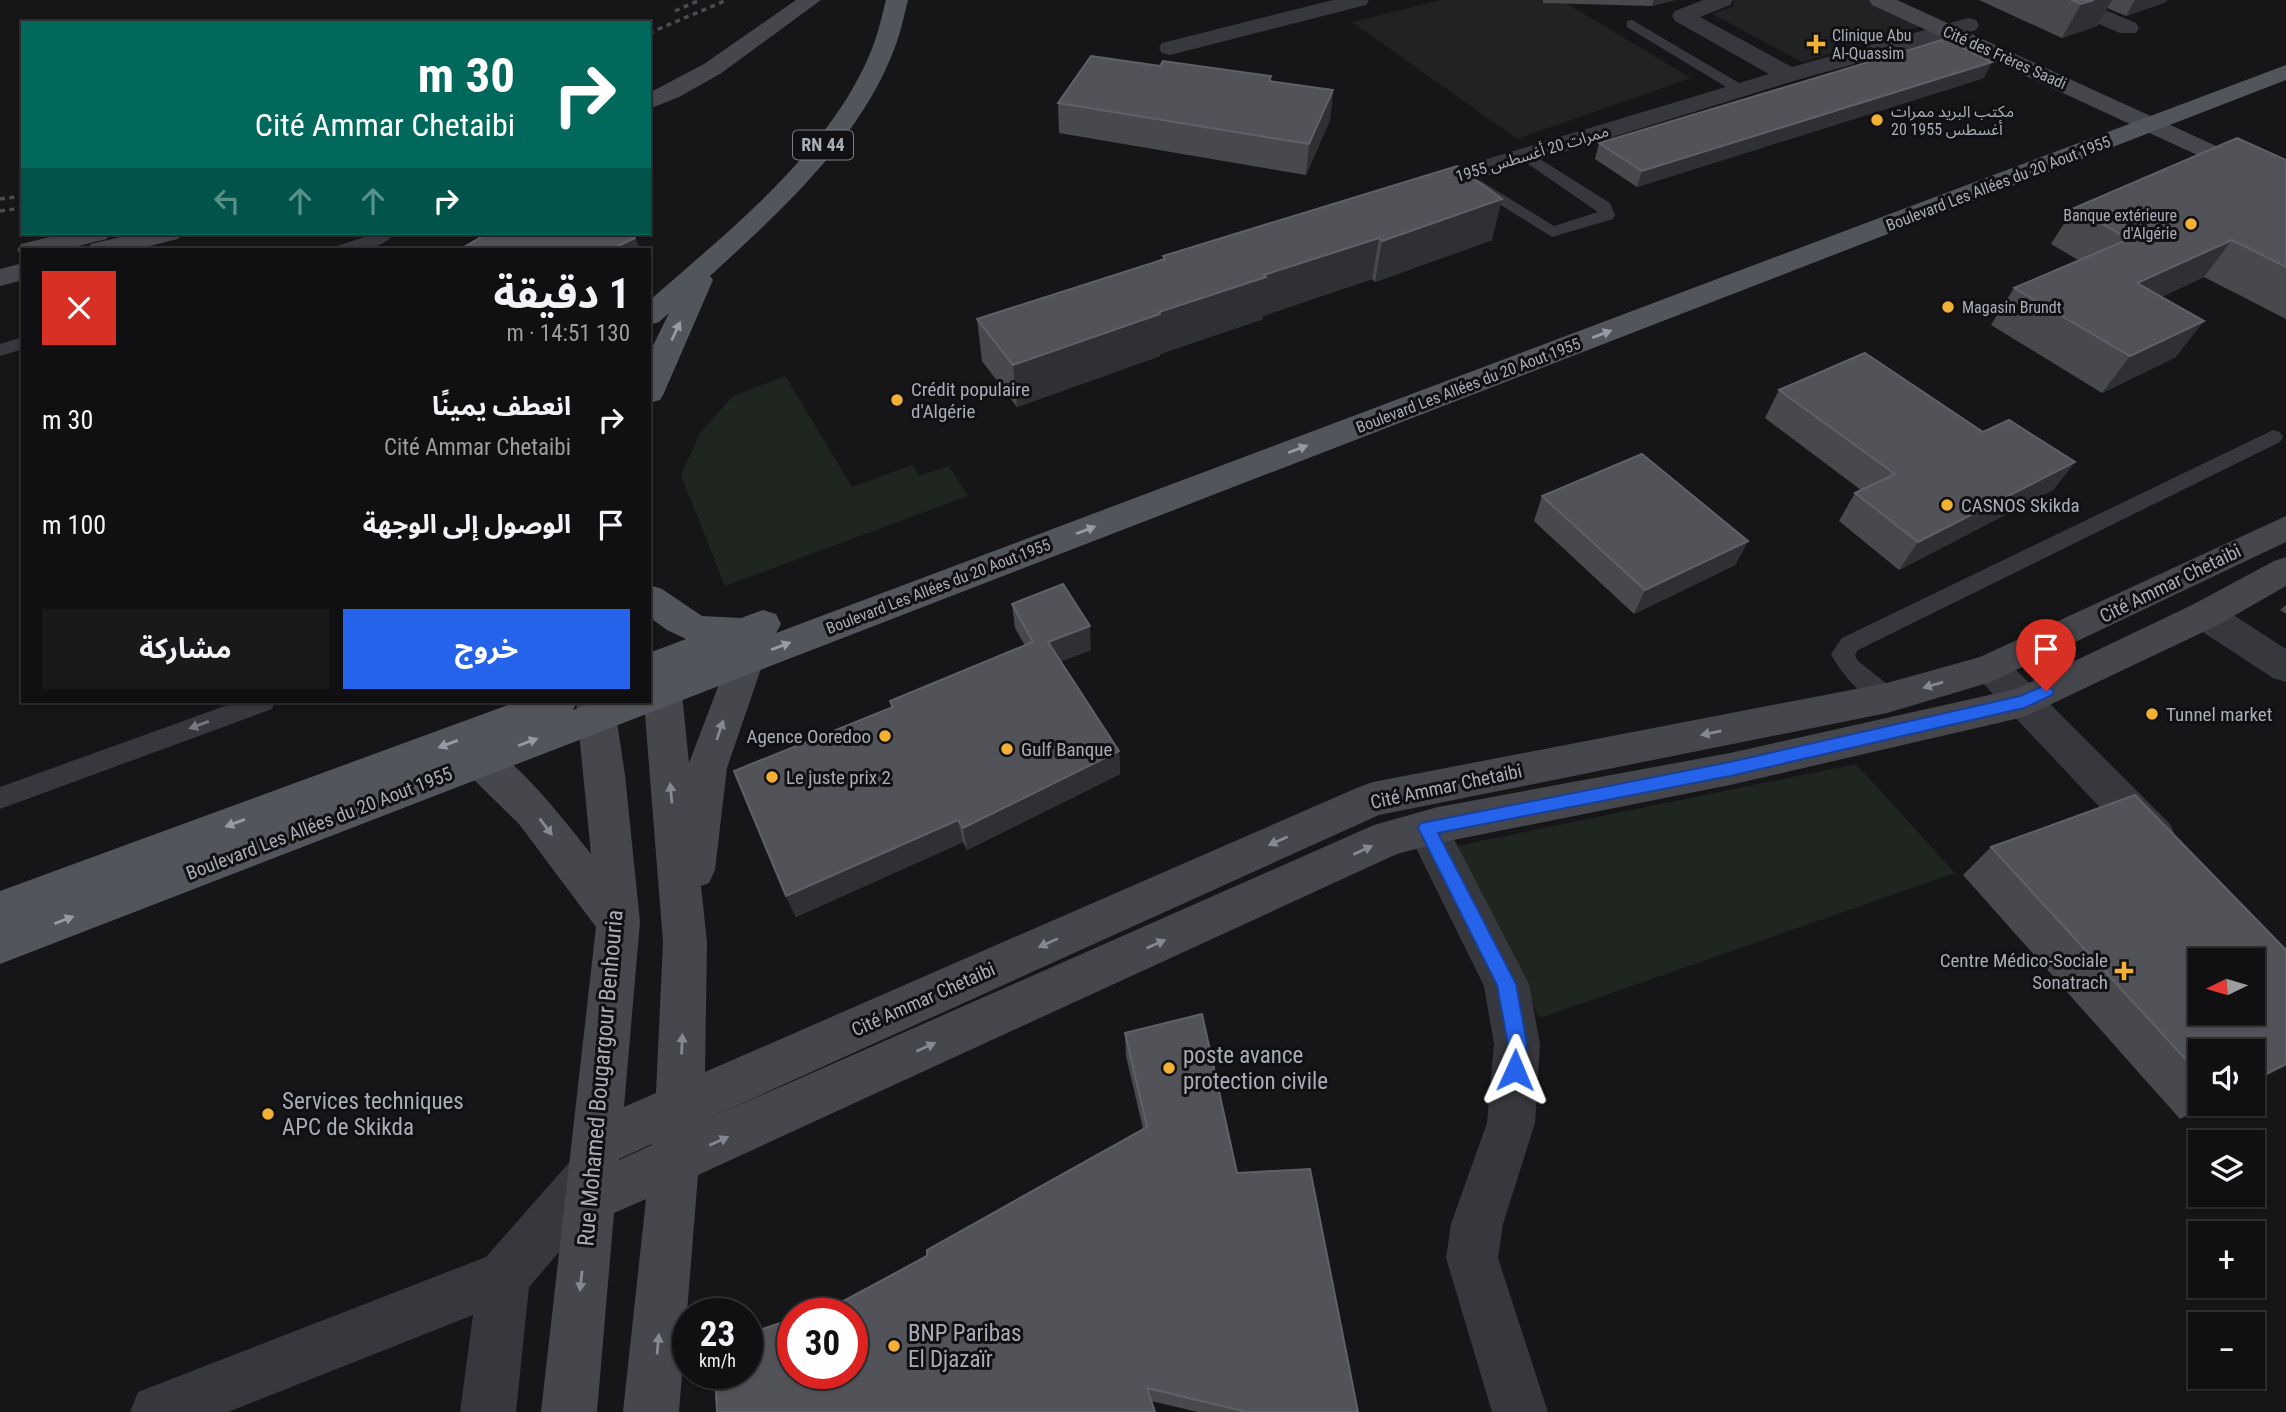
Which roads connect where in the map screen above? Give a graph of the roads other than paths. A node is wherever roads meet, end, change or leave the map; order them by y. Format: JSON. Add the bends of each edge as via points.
{"nodes":[{"id":1,"x":810,"y":0,"type":"edge"},
{"id":2,"x":897,"y":0,"type":"edge"},
{"id":3,"x":1722,"y":0,"type":"edge"},
{"id":4,"x":1880,"y":0,"type":"edge"},
{"id":5,"x":1913,"y":0,"type":"edge"},
{"id":6,"x":2063,"y":0,"type":"edge"},
{"id":7,"x":1347,"y":1,"type":"edge"},
{"id":8,"x":783,"y":19,"type":"junction"},
{"id":9,"x":1632,"y":24,"type":"dead end"},
{"id":10,"x":1957,"y":27,"type":"junction"},
{"id":11,"x":2128,"y":28,"type":"dead end"},
{"id":12,"x":1170,"y":48,"type":"dead end"},
{"id":13,"x":2286,"y":54,"type":"edge"},
{"id":14,"x":2286,"y":72,"type":"edge"},
{"id":15,"x":1789,"y":75,"type":"junction"},
{"id":16,"x":651,"y":83,"type":"edge"},
{"id":17,"x":1741,"y":90,"type":"junction"},
{"id":18,"x":651,"y":101,"type":"edge"},
{"id":19,"x":2152,"y":115,"type":"junction"},
{"id":20,"x":1524,"y":154,"type":"junction"},
{"id":21,"x":2286,"y":167,"type":"edge"},
{"id":22,"x":1461,"y":174,"type":"junction"},
{"id":23,"x":2286,"y":188,"type":"edge"},
{"id":24,"x":1396,"y":195,"type":"edge"},
{"id":25,"x":89,"y":235,"type":"edge"},
{"id":26,"x":160,"y":235,"type":"edge"},
{"id":27,"x":383,"y":241,"type":"edge"},
{"id":28,"x":38,"y":248,"type":"edge"},
{"id":29,"x":109,"y":248,"type":"edge"},
{"id":30,"x":351,"y":248,"type":"edge"},
{"id":31,"x":21,"y":253,"type":"edge"},
{"id":32,"x":0,"y":259,"type":"edge"},
{"id":33,"x":707,"y":262,"type":"junction"},
{"id":34,"x":21,"y":272,"type":"edge"},
{"id":35,"x":0,"y":278,"type":"edge"},
{"id":36,"x":651,"y":314,"type":"edge"},
{"id":37,"x":21,"y":344,"type":"edge"},
{"id":38,"x":0,"y":350,"type":"edge"},
{"id":39,"x":651,"y":387,"type":"edge"},
{"id":40,"x":2273,"y":437,"type":"dead end"},
{"id":41,"x":2286,"y":528,"type":"edge"},
{"id":42,"x":2286,"y":570,"type":"edge"},
{"id":43,"x":651,"y":600,"type":"edge"},
{"id":44,"x":2205,"y":615,"type":"junction"},
{"id":45,"x":749,"y":644,"type":"junction"},
{"id":46,"x":1991,"y":668,"type":"junction"},
{"id":47,"x":2286,"y":668,"type":"edge"},
{"id":48,"x":651,"y":676,"type":"edge"},
{"id":49,"x":1887,"y":698,"type":"junction"},
{"id":50,"x":2024,"y":702,"type":"junction"},
{"id":51,"x":260,"y":703,"type":"edge"},
{"id":52,"x":572,"y":703,"type":"edge"},
{"id":53,"x":586,"y":703,"type":"edge"},
{"id":54,"x":611,"y":703,"type":"edge"},
{"id":55,"x":615,"y":703,"type":"edge"},
{"id":56,"x":480,"y":761,"type":"junction"},
{"id":57,"x":0,"y":798,"type":"edge"},
{"id":58,"x":1427,"y":828,"type":"junction"},
{"id":59,"x":2179,"y":862,"type":"edge"},
{"id":60,"x":0,"y":910,"type":"edge"},
{"id":61,"x":618,"y":922,"type":"junction"},
{"id":62,"x":1084,"y":927,"type":"junction"},
{"id":63,"x":685,"y":942,"type":"junction"},
{"id":64,"x":0,"y":944,"type":"edge"},
{"id":65,"x":1106,"y":967,"type":"junction"},
{"id":66,"x":680,"y":1107,"type":"junction"},
{"id":67,"x":675,"y":1160,"type":"junction"},
{"id":68,"x":592,"y":1173,"type":"junction"},
{"id":69,"x":504,"y":1276,"type":"junction"},
{"id":70,"x":158,"y":1412,"type":"edge"},
{"id":71,"x":488,"y":1412,"type":"edge"},
{"id":72,"x":569,"y":1412,"type":"edge"},
{"id":73,"x":651,"y":1412,"type":"edge"},
{"id":74,"x":1520,"y":1412,"type":"edge"}],
"edges":[{"from":1,"to":8,"type":"main road"},
{"from":2,"to":33,"type":"main road","number":"RN 44","via":[[883,54],[839,127],[778,195]]},
{"from":3,"to":15,"type":"street","via":[[1683,16]]},
{"from":4,"to":10,"type":"main road","name":"Cité des Frères Saadi"},
{"from":5,"to":10,"type":"main road","name":"Cité des Frères Saadi"},
{"from":6,"to":11,"type":"street"},
{"from":7,"to":12,"type":"street"},
{"from":8,"to":16,"type":"main road"},
{"from":8,"to":18,"type":"main road","via":[[678,91]]},
{"from":9,"to":17,"type":"lane"},
{"from":10,"to":15,"type":"street","name":"ممرات 20 أغسطس 1955"},
{"from":10,"to":19,"type":"main road","name":"Cité des Frères Saadi"},
{"from":13,"to":19,"type":"main road","name":"Boulevard Les Allées du 20 Aout 1955"},
{"from":14,"to":19,"type":"main road","name":"Boulevard Les Allées du 20 Aout 1955"},
{"from":15,"to":17,"type":"street","name":"ممرات 20 أغسطس 1955"},
{"from":17,"to":20,"type":"street","name":"ممرات 20 أغسطس 1955"},
{"from":19,"to":21,"type":"main road"},
{"from":19,"to":23,"type":"main road"},
{"from":19,"to":45,"type":"main road","name":"Boulevard Les Allées du 20 Aout 1955"},
{"from":20,"to":22,"type":"street","name":"ممرات 20 أغسطس 1955"},
{"from":20,"to":22,"type":"lane","via":[[1604,207],[1607,215],[1556,233]]},
{"from":22,"to":24,"type":"street","name":"ممرات 20 أغسطس 1955"},
{"from":25,"to":28,"type":"main road"},
{"from":26,"to":29,"type":"main road"},
{"from":27,"to":30,"type":"lane"},
{"from":31,"to":32,"type":"main road"},
{"from":33,"to":36,"type":"main road"},
{"from":39,"to":33,"type":"main road","one_way":true},
{"from":34,"to":35,"type":"main road"},
{"from":37,"to":38,"type":"lane"},
{"from":40,"to":49,"type":"lane","via":[[1850,644],[1843,654],[1849,667]]},
{"from":41,"to":46,"type":"main road","name":"Cité Ammar Chetaibi"},
{"from":42,"to":44,"type":"main road","name":"Cité Ammar Chetaibi"},
{"from":43,"to":45,"type":"main road","via":[[681,622]]},
{"from":44,"to":47,"type":"street"},
{"from":44,"to":50,"type":"main road","name":"Cité Ammar Chetaibi"},
{"from":45,"to":48,"type":"main road","name":"Boulevard Les Allées du 20 Aout 1955"},
{"from":63,"to":45,"type":"main road","one_way":true,"via":[[707,768]]},
{"from":46,"to":49,"type":"main road","name":"Cité Ammar Chetaibi","one_way":true},
{"from":46,"to":50,"type":"street"},
{"from":49,"to":62,"type":"main road","name":"Cité Ammar Chetaibi","one_way":true,"via":[[1374,799]]},
{"from":50,"to":58,"type":"main road","name":"Cité Ammar Chetaibi","via":[[1730,769]]},
{"from":50,"to":59,"type":"street"},
{"from":51,"to":57,"type":"lane","one_way":true},
{"from":52,"to":60,"type":"main road","name":"Boulevard Les Allées du 20 Aout 1955","one_way":true},
{"from":56,"to":53,"type":"main road","name":"Boulevard Les Allées du 20 Aout 1955","one_way":true},
{"from":54,"to":61,"type":"main road","name":"Rue Mohamed Bougargour Benhouria"},
{"from":63,"to":55,"type":"main road","one_way":true},
{"from":56,"to":61,"type":"main road","one_way":true,"via":[[534,812]]},
{"from":64,"to":56,"type":"main road","name":"Boulevard Les Allées du 20 Aout 1955","one_way":true},
{"from":65,"to":58,"type":"main road","name":"Cité Ammar Chetaibi","one_way":true,"via":[[1389,838]]},
{"from":58,"to":74,"type":"street","name":"Cité Ammar Chetaibi","via":[[1506,984],[1517,1044],[1511,1123],[1477,1224],[1472,1258]]},
{"from":61,"to":68,"type":"main road","name":"Rue Mohamed Bougargour Benhouria"},
{"from":62,"to":65,"type":"main road"},
{"from":62,"to":66,"type":"main road","name":"Cité Ammar Chetaibi","one_way":true},
{"from":66,"to":63,"type":"main road","one_way":true},
{"from":67,"to":65,"type":"main road","name":"Cité Ammar Chetaibi","one_way":true},
{"from":66,"to":67,"type":"main road"},
{"from":66,"to":68,"type":"main road","name":"Cité Ammar Chetaibi"},
{"from":67,"to":68,"type":"main road","name":"Cité Ammar Chetaibi"},
{"from":73,"to":67,"type":"main road","one_way":true},
{"from":68,"to":69,"type":"street"},
{"from":68,"to":72,"type":"main road","name":"Rue Mohamed Bougargour Benhouria","one_way":true},
{"from":69,"to":70,"type":"street"},
{"from":69,"to":71,"type":"street"}]}
